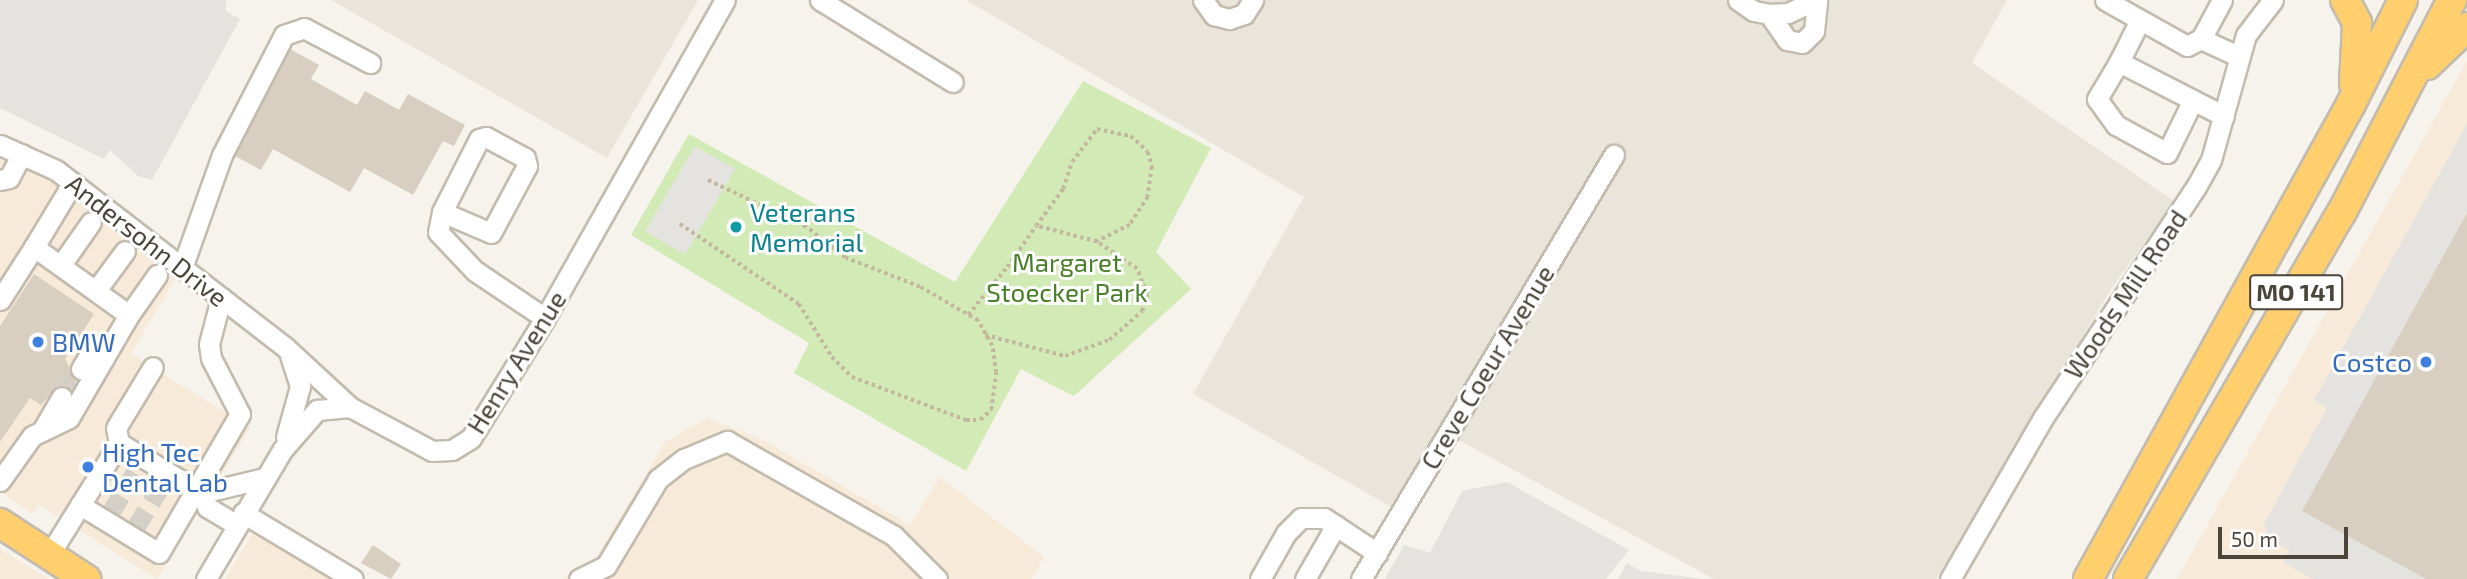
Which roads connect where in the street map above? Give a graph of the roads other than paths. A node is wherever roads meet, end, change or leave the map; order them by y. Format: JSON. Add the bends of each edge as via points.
{"nodes":[{"id":1,"x":725,"y":0,"type":"edge"},
{"id":2,"x":820,"y":0,"type":"edge"},
{"id":3,"x":1203,"y":0,"type":"edge"},
{"id":4,"x":1253,"y":0,"type":"edge"},
{"id":5,"x":1738,"y":0,"type":"edge"},
{"id":6,"x":1816,"y":0,"type":"edge"},
{"id":7,"x":2105,"y":0,"type":"edge"},
{"id":8,"x":2222,"y":0,"type":"edge"},
{"id":9,"x":2273,"y":0,"type":"edge"},
{"id":10,"x":2345,"y":0,"type":"edge"},
{"id":11,"x":2403,"y":0,"type":"edge"},
{"id":12,"x":2452,"y":0,"type":"edge"},
{"id":13,"x":1769,"y":14,"type":"junction"},
{"id":14,"x":2140,"y":20,"type":"junction"},
{"id":15,"x":2467,"y":27,"type":"edge"},
{"id":16,"x":2201,"y":39,"type":"junction"},
{"id":17,"x":2238,"y":56,"type":"junction"},
{"id":18,"x":2119,"y":62,"type":"junction"},
{"id":19,"x":370,"y":63,"type":"dead end"},
{"id":20,"x":2415,"y":76,"type":"junction"},
{"id":21,"x":953,"y":82,"type":"dead end"},
{"id":22,"x":2193,"y":100,"type":"junction"},
{"id":23,"x":2351,"y":104,"type":"junction"},
{"id":24,"x":2224,"y":116,"type":"junction"},
{"id":25,"x":0,"y":145,"type":"edge"},
{"id":26,"x":22,"y":154,"type":"junction"},
{"id":27,"x":1614,"y":155,"type":"dead end"},
{"id":28,"x":0,"y":180,"type":"edge"},
{"id":29,"x":72,"y":184,"type":"junction"},
{"id":30,"x":442,"y":212,"type":"junction"},
{"id":31,"x":91,"y":222,"type":"dead end"},
{"id":32,"x":34,"y":247,"type":"junction"},
{"id":33,"x":124,"y":251,"type":"dead end"},
{"id":34,"x":61,"y":265,"type":"junction"},
{"id":35,"x":182,"y":268,"type":"junction"},
{"id":36,"x":157,"y":275,"type":"dead end"},
{"id":37,"x":97,"y":289,"type":"junction"},
{"id":38,"x":221,"y":298,"type":"junction"},
{"id":39,"x":0,"y":300,"type":"edge"},
{"id":40,"x":129,"y":315,"type":"junction"},
{"id":41,"x":545,"y":318,"type":"junction"},
{"id":42,"x":286,"y":348,"type":"junction"},
{"id":43,"x":104,"y":358,"type":"junction"},
{"id":44,"x":153,"y":367,"type":"dead end"},
{"id":45,"x":81,"y":369,"type":"tunnel mouth"},
{"id":46,"x":62,"y":397,"type":"tunnel mouth"},
{"id":47,"x":350,"y":407,"type":"junction"},
{"id":48,"x":41,"y":432,"type":"junction"},
{"id":49,"x":395,"y":433,"type":"junction"},
{"id":50,"x":119,"y":443,"type":"junction"},
{"id":51,"x":282,"y":449,"type":"junction"},
{"id":52,"x":3,"y":469,"type":"edge"},
{"id":53,"x":264,"y":478,"type":"junction"},
{"id":54,"x":200,"y":492,"type":"junction"},
{"id":55,"x":80,"y":505,"type":"junction"},
{"id":56,"x":240,"y":519,"type":"junction"},
{"id":57,"x":0,"y":523,"type":"edge"},
{"id":58,"x":1336,"y":524,"type":"junction"},
{"id":59,"x":1377,"y":553,"type":"junction"},
{"id":60,"x":49,"y":555,"type":"junction"},
{"id":61,"x":86,"y":579,"type":"edge"},
{"id":62,"x":206,"y":579,"type":"edge"},
{"id":63,"x":353,"y":579,"type":"edge"},
{"id":64,"x":579,"y":579,"type":"edge"},
{"id":65,"x":937,"y":579,"type":"edge"},
{"id":66,"x":1260,"y":579,"type":"edge"},
{"id":67,"x":1305,"y":579,"type":"edge"},
{"id":68,"x":1361,"y":579,"type":"edge"},
{"id":69,"x":1950,"y":579,"type":"edge"},
{"id":70,"x":2088,"y":579,"type":"edge"},
{"id":71,"x":2128,"y":579,"type":"edge"}],
"edges":[{"from":1,"to":41,"type":"street","name":"Henry Avenue"},
{"from":2,"to":21,"type":"street"},
{"from":3,"to":4,"type":"street","via":[[1214,15],[1229,19],[1244,14]]},
{"from":5,"to":13,"type":"street"},
{"from":6,"to":13,"type":"street","via":[[1788,13]]},
{"from":6,"to":13,"type":"street","via":[[1814,32],[1802,43],[1787,40]]},
{"from":7,"to":14,"type":"street"},
{"from":8,"to":16,"type":"street"},
{"from":9,"to":17,"type":"street","name":"Woods Mill Road","via":[[2255,19]]},
{"from":10,"to":23,"type":"highway","via":[[2358,34]]},
{"from":11,"to":23,"type":"highway","number":"MO 141"},
{"from":12,"to":20,"type":"highway","number":"MO 141"},
{"from":14,"to":16,"type":"street","via":[[2187,46]]},
{"from":14,"to":18,"type":"street"},
{"from":15,"to":20,"type":"highway"},
{"from":16,"to":17,"type":"street"},
{"from":17,"to":24,"type":"street","name":"Woods Mill Road"},
{"from":18,"to":22,"type":"street"},
{"from":18,"to":22,"type":"street","via":[[2098,99],[2116,125],[2167,153]]},
{"from":19,"to":35,"type":"street","via":[[304,28],[284,35],[222,155]]},
{"from":20,"to":71,"type":"highway","number":"MO 141","via":[[2342,212]]},
{"from":22,"to":24,"type":"street"},
{"from":23,"to":70,"type":"highway","number":"MO 141"},
{"from":24,"to":69,"type":"street","name":"Woods Mill Road","via":[[2211,160],[2196,187],[2043,418]]},
{"from":25,"to":26,"type":"street","name":"Andersohn Drive"},
{"from":26,"to":28,"type":"street","via":[[9,178]]},
{"from":26,"to":29,"type":"street","name":"Andersohn Drive","via":[[56,170]]},
{"from":27,"to":59,"type":"street","name":"Creve Coeur Avenue"},
{"from":29,"to":32,"type":"street"},
{"from":29,"to":35,"type":"street","name":"Andersohn Drive"},
{"from":30,"to":30,"type":"street","via":[[479,139],[486,137],[525,158],[527,166],[491,233]]},
{"from":30,"to":41,"type":"street","via":[[438,232],[475,271]]},
{"from":31,"to":34,"type":"street"},
{"from":32,"to":34,"type":"street"},
{"from":32,"to":39,"type":"street"},
{"from":33,"to":37,"type":"street"},
{"from":34,"to":37,"type":"street"},
{"from":35,"to":38,"type":"street","name":"Andersohn Drive"},
{"from":36,"to":40,"type":"street"},
{"from":37,"to":40,"type":"street"},
{"from":38,"to":42,"type":"street","name":"Andersohn Drive"},
{"from":38,"to":54,"type":"street","via":[[209,344],[211,358],[240,414]]},
{"from":40,"to":43,"type":"street"},
{"from":41,"to":49,"type":"street","name":"Henry Avenue","via":[[478,430],[462,446],[432,450]]},
{"from":42,"to":47,"type":"street","name":"Andersohn Drive"},
{"from":42,"to":49,"type":"street","name":"Andersohn Drive","via":[[347,386]]},
{"from":42,"to":51,"type":"street","via":[[300,386]]},
{"from":43,"to":45,"type":"street","via":[[88,359]]},
{"from":43,"to":48,"type":"street","via":[[69,418]]},
{"from":44,"to":50,"type":"street","via":[[116,428]]},
{"from":46,"to":48,"type":"street"},
{"from":47,"to":49,"type":"street","name":"Henry Avenue"},
{"from":47,"to":51,"type":"street","via":[[317,410]]},
{"from":48,"to":52,"type":"street"},
{"from":50,"to":54,"type":"street","via":[[140,466]]},
{"from":50,"to":55,"type":"street"},
{"from":51,"to":53,"type":"street"},
{"from":53,"to":54,"type":"street"},
{"from":53,"to":56,"type":"street"},
{"from":54,"to":55,"type":"street","via":[[159,553],[133,531]]},
{"from":54,"to":56,"type":"street","via":[[206,508]]},
{"from":55,"to":60,"type":"street"},
{"from":56,"to":62,"type":"street"},
{"from":56,"to":63,"type":"street"},
{"from":57,"to":60,"type":"highway"},
{"from":58,"to":59,"type":"street"},
{"from":58,"to":66,"type":"street","via":[[1324,518],[1301,518],[1286,533]]},
{"from":58,"to":67,"type":"street"},
{"from":59,"to":68,"type":"street","name":"Creve Coeur Avenue"},
{"from":60,"to":61,"type":"highway"},
{"from":64,"to":65,"type":"street","via":[[606,566],[658,479],[684,459],[727,441],[894,536]]}]}
